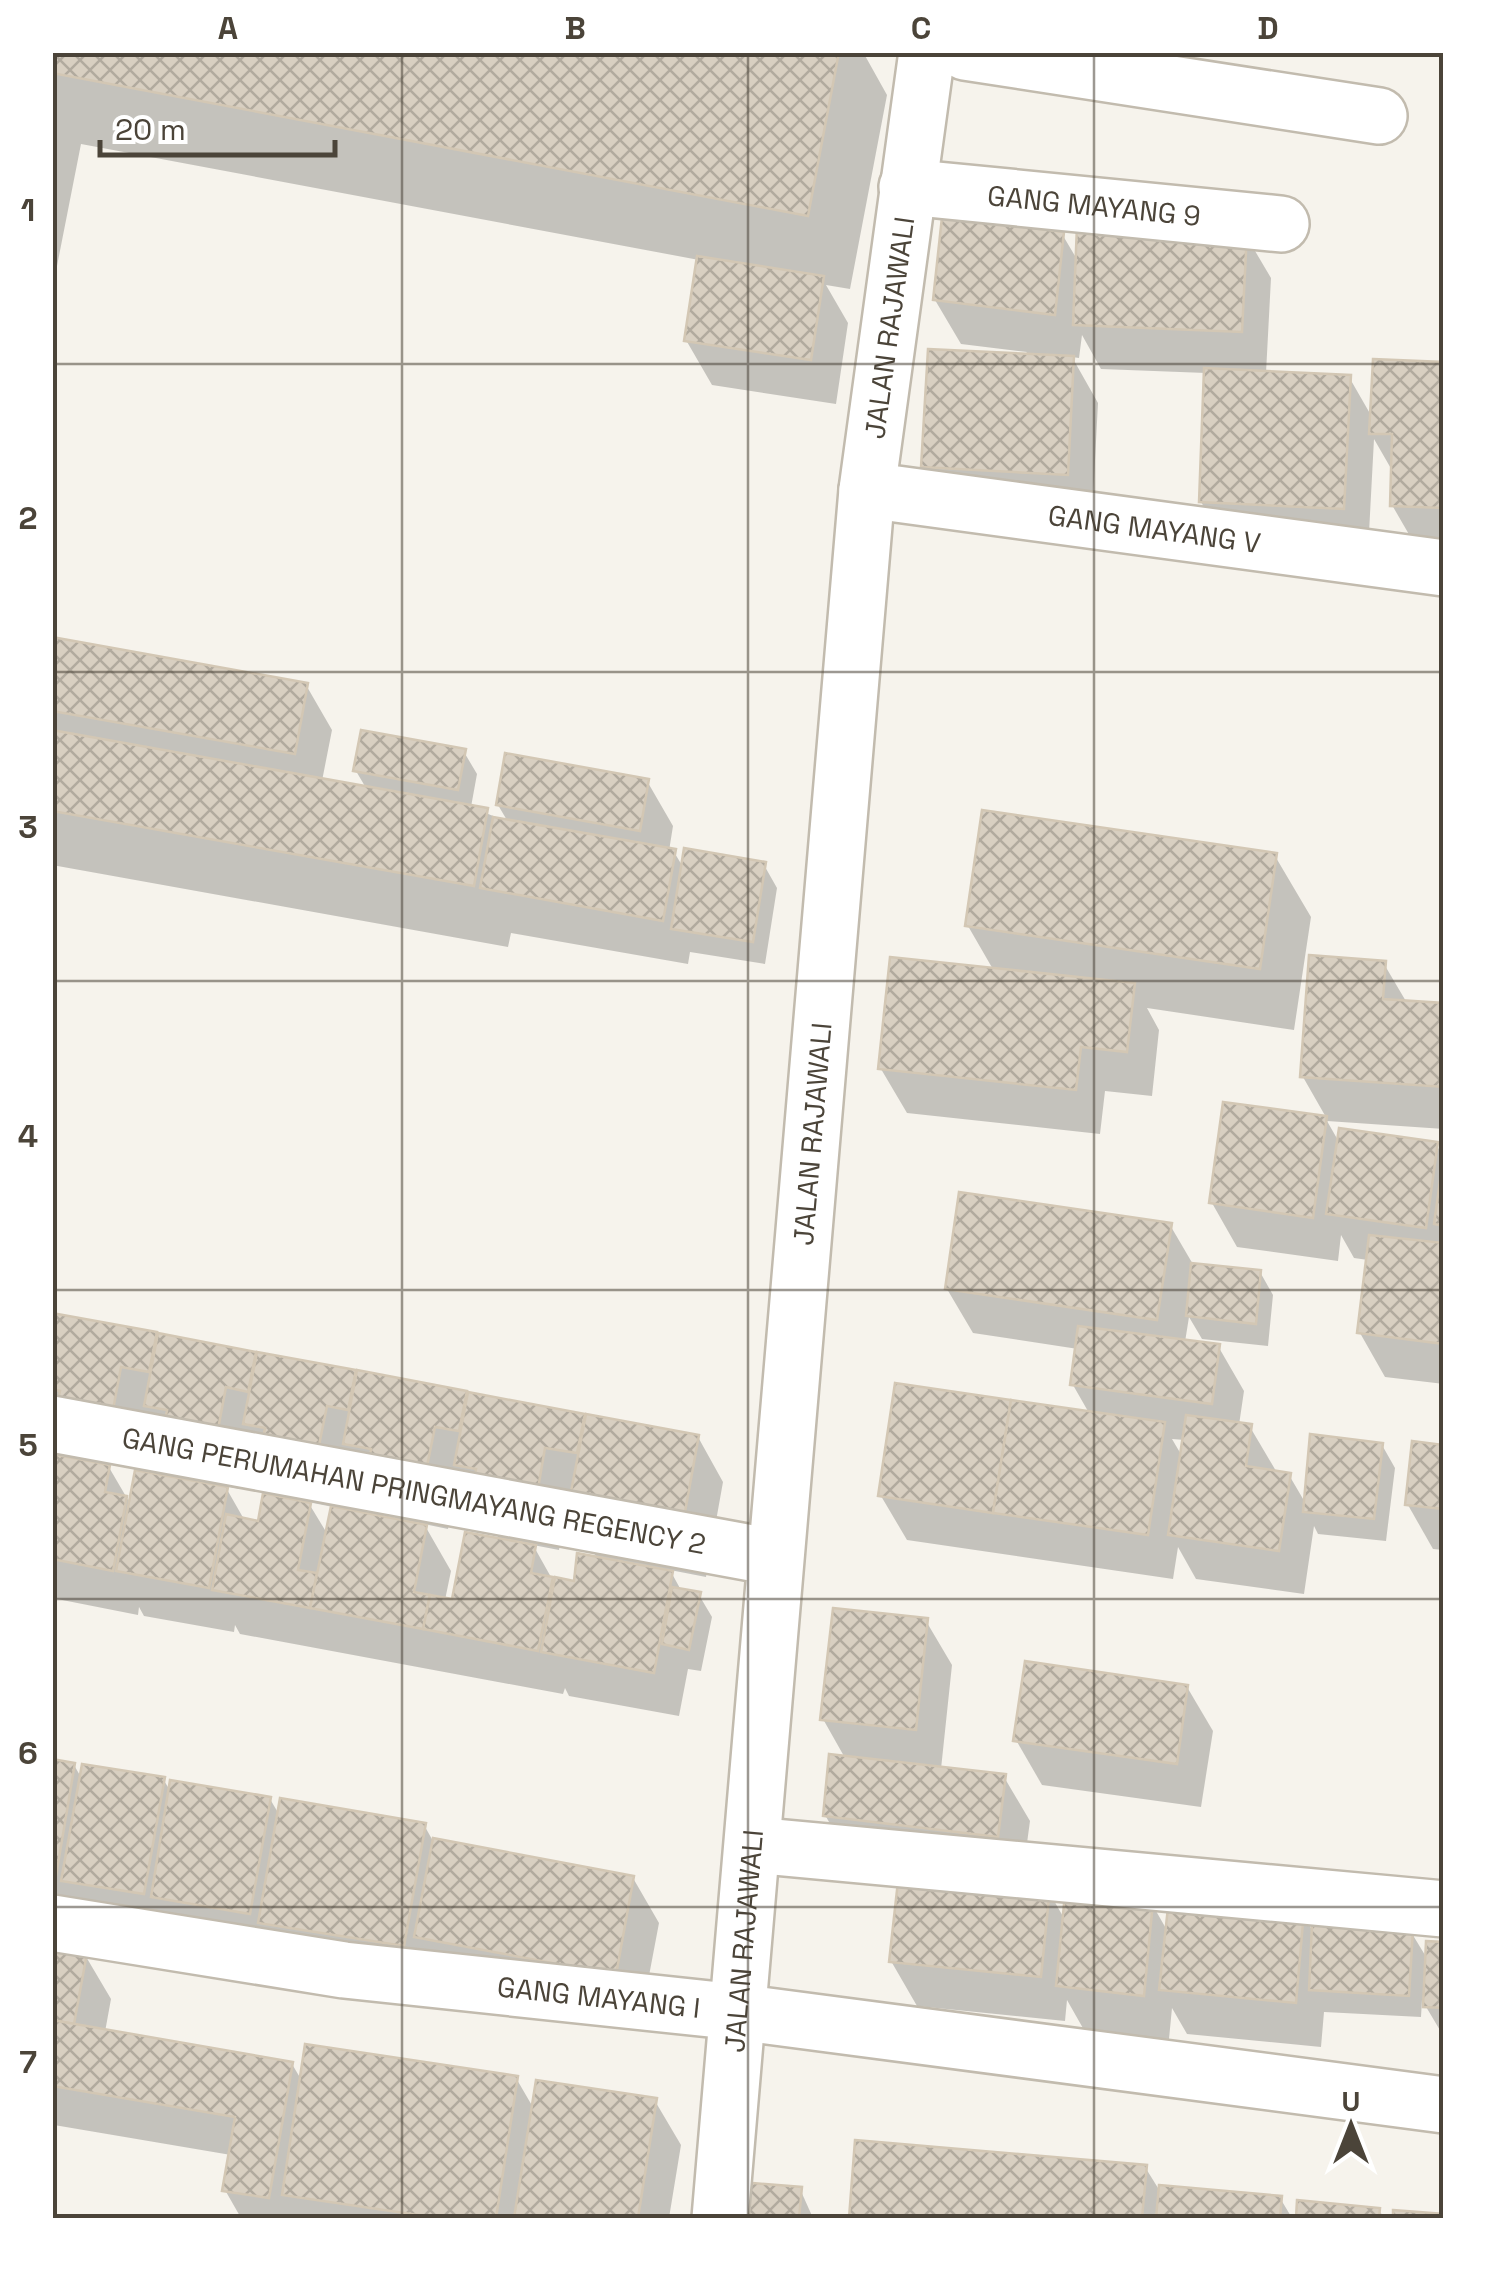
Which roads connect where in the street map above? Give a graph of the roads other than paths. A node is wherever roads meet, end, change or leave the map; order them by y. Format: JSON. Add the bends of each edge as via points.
{"nodes":[{"id":1,"x":927,"y":52,"type":"edge"},
{"id":2,"x":965,"y":52,"type":"edge"},
{"id":3,"x":1379,"y":116,"type":"dead end"},
{"id":4,"x":907,"y":187,"type":"junction"},
{"id":5,"x":1280,"y":224,"type":"dead end"},
{"id":6,"x":867,"y":490,"type":"junction"},
{"id":7,"x":1444,"y":568,"type":"edge"},
{"id":8,"x":52,"y":1424,"type":"edge"},
{"id":9,"x":773,"y":1557,"type":"junction"},
{"id":10,"x":752,"y":1845,"type":"junction"},
{"id":11,"x":1444,"y":1909,"type":"edge"},
{"id":12,"x":52,"y":1923,"type":"edge"},
{"id":13,"x":738,"y":2012,"type":"junction"},
{"id":14,"x":1444,"y":2105,"type":"edge"},
{"id":15,"x":720,"y":2218,"type":"edge"}],
"edges":[{"from":1,"to":4,"type":"street","name":"JALAN RAJAWALI"},
{"from":2,"to":3,"type":"street"},
{"from":4,"to":5,"type":"street","name":"GANG MAYANG 9"},
{"from":4,"to":6,"type":"street","name":"JALAN RAJAWALI"},
{"from":6,"to":7,"type":"street","name":"GANG MAYANG V"},
{"from":6,"to":9,"type":"street","name":"JALAN RAJAWALI"},
{"from":8,"to":9,"type":"street","name":"GANG PERUMAHAN PRINGMAYANG REGENCY 2"},
{"from":9,"to":10,"type":"street","name":"JALAN RAJAWALI"},
{"from":10,"to":11,"type":"street"},
{"from":10,"to":13,"type":"street","name":"JALAN RAJAWALI"},
{"from":12,"to":13,"type":"street","name":"GANG MAYANG I","via":[[344,1970]]},
{"from":13,"to":14,"type":"street","name":"GANG MAYANG I"},
{"from":13,"to":15,"type":"street","name":"JALAN RAJAWALI"}]}
